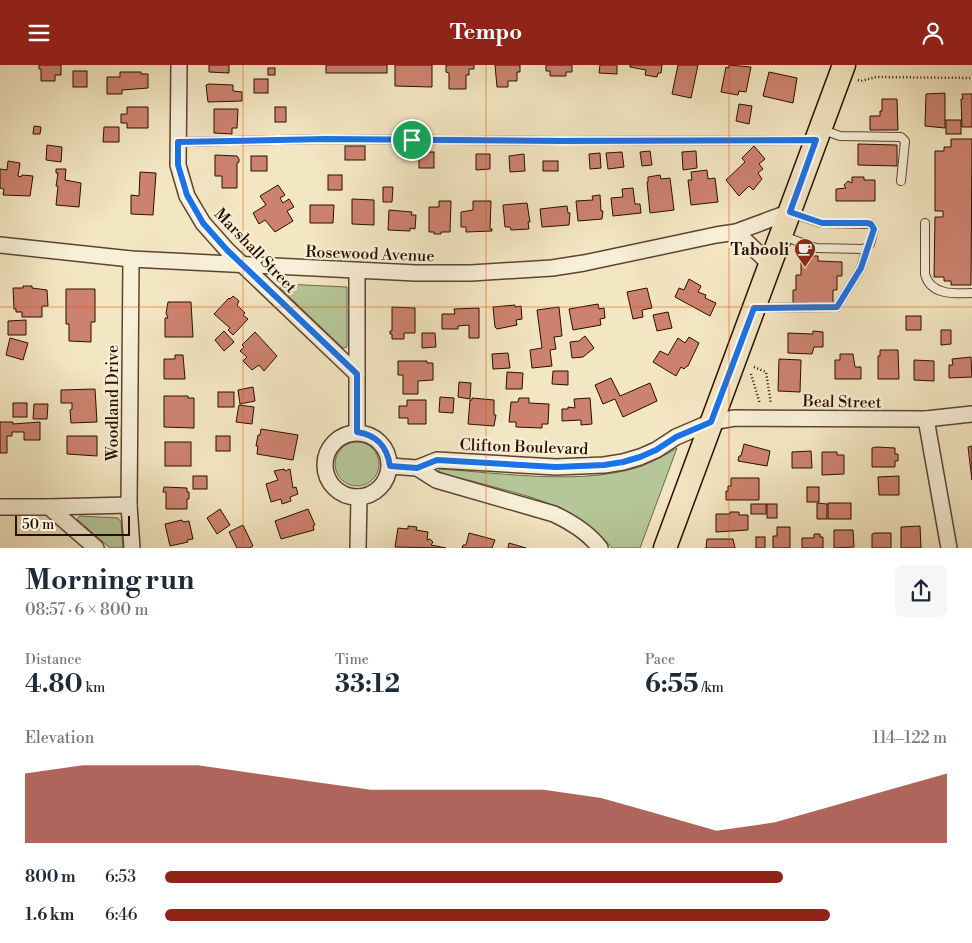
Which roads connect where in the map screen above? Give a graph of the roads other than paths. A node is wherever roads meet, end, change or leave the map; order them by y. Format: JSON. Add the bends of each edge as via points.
{"nodes":[{"id":1,"x":179,"y":65,"type":"edge"},
{"id":2,"x":843,"y":69,"type":"edge"},
{"id":3,"x":818,"y":135,"type":"junction"},
{"id":4,"x":178,"y":142,"type":"junction"},
{"id":5,"x":901,"y":181,"type":"dead end"},
{"id":6,"x":790,"y":212,"type":"junction"},
{"id":7,"x":925,"y":223,"type":"dead end"},
{"id":8,"x":736,"y":232,"type":"junction"},
{"id":9,"x":781,"y":235,"type":"junction"},
{"id":10,"x":0,"y":245,"type":"edge"},
{"id":11,"x":867,"y":248,"type":"junction"},
{"id":12,"x":131,"y":259,"type":"junction"},
{"id":13,"x":242,"y":265,"type":"junction"},
{"id":14,"x":770,"y":265,"type":"junction"},
{"id":15,"x":357,"y":271,"type":"junction"},
{"id":16,"x":972,"y":293,"type":"edge"},
{"id":17,"x":754,"y":308,"type":"junction"},
{"id":18,"x":357,"y":374,"type":"junction"},
{"id":19,"x":972,"y":413,"type":"edge"},
{"id":20,"x":926,"y":419,"type":"junction"},
{"id":21,"x":711,"y":422,"type":"junction"},
{"id":22,"x":357,"y":432,"type":"junction"},
{"id":23,"x":390,"y":466,"type":"junction"},
{"id":24,"x":417,"y":468,"type":"junction"},
{"id":25,"x":359,"y":497,"type":"junction"},
{"id":26,"x":129,"y":505,"type":"junction"},
{"id":27,"x":0,"y":507,"type":"edge"},
{"id":28,"x":49,"y":507,"type":"junction"},
{"id":29,"x":96,"y":548,"type":"edge"},
{"id":30,"x":132,"y":548,"type":"edge"},
{"id":31,"x":358,"y":548,"type":"edge"},
{"id":32,"x":600,"y":548,"type":"edge"},
{"id":33,"x":665,"y":548,"type":"edge"},
{"id":34,"x":949,"y":548,"type":"edge"}],
"edges":[{"from":1,"to":4,"type":"street","name":"Marshall Street"},
{"from":2,"to":3,"type":"main road"},
{"from":3,"to":4,"type":"lane","via":[[551,141],[326,139]]},
{"from":3,"to":5,"type":"lane","via":[[901,137],[905,141]]},
{"from":3,"to":6,"type":"main road"},
{"from":4,"to":13,"type":"street","name":"Marshall Street","via":[[178,165],[187,195],[203,223]]},
{"from":6,"to":8,"type":"street","name":"Rosewood Avenue"},
{"from":6,"to":9,"type":"main road"},
{"from":6,"to":11,"type":"lane","via":[[822,223],[871,224],[874,229]]},
{"from":7,"to":16,"type":"lane","via":[[926,280],[945,293]]},
{"from":8,"to":14,"type":"street"},
{"from":8,"to":15,"type":"street","name":"Rosewood Avenue","via":[[552,268],[471,273]]},
{"from":9,"to":11,"type":"lane","via":[[816,248]]},
{"from":9,"to":14,"type":"main road"},
{"from":10,"to":12,"type":"street","name":"Rosewood Avenue"},
{"from":11,"to":17,"type":"lane","via":[[861,268],[837,307]]},
{"from":12,"to":13,"type":"street","name":"Rosewood Avenue"},
{"from":12,"to":26,"type":"street","name":"Woodland Drive"},
{"from":13,"to":15,"type":"street","name":"Rosewood Avenue"},
{"from":13,"to":18,"type":"street","name":"Marshall Street"},
{"from":14,"to":17,"type":"main road"},
{"from":15,"to":18,"type":"street"},
{"from":17,"to":21,"type":"main road"},
{"from":18,"to":22,"type":"street"},
{"from":19,"to":20,"type":"street","name":"Beal Street"},
{"from":20,"to":21,"type":"street","name":"Beal Street","via":[[735,418]]},
{"from":20,"to":34,"type":"street"},
{"from":21,"to":24,"type":"street","name":"Clifton Boulevard","via":[[640,457],[604,465],[556,467],[437,460]]},
{"from":21,"to":33,"type":"main road"},
{"from":22,"to":23,"type":"street","via":[[377,438],[384,446]]},
{"from":22,"to":25,"type":"street","via":[[348,433],[332,444],[325,470],[341,493]]},
{"from":23,"to":24,"type":"street","name":"Clifton Boulevard"},
{"from":23,"to":25,"type":"street","via":[[380,487]]},
{"from":24,"to":32,"type":"street","name":"Clifton Boulevard","via":[[436,480],[554,514],[570,521]]},
{"from":25,"to":31,"type":"street"},
{"from":26,"to":28,"type":"street"},
{"from":26,"to":30,"type":"street","name":"Woodland Drive"},
{"from":27,"to":28,"type":"street"},
{"from":28,"to":29,"type":"street"}]}
